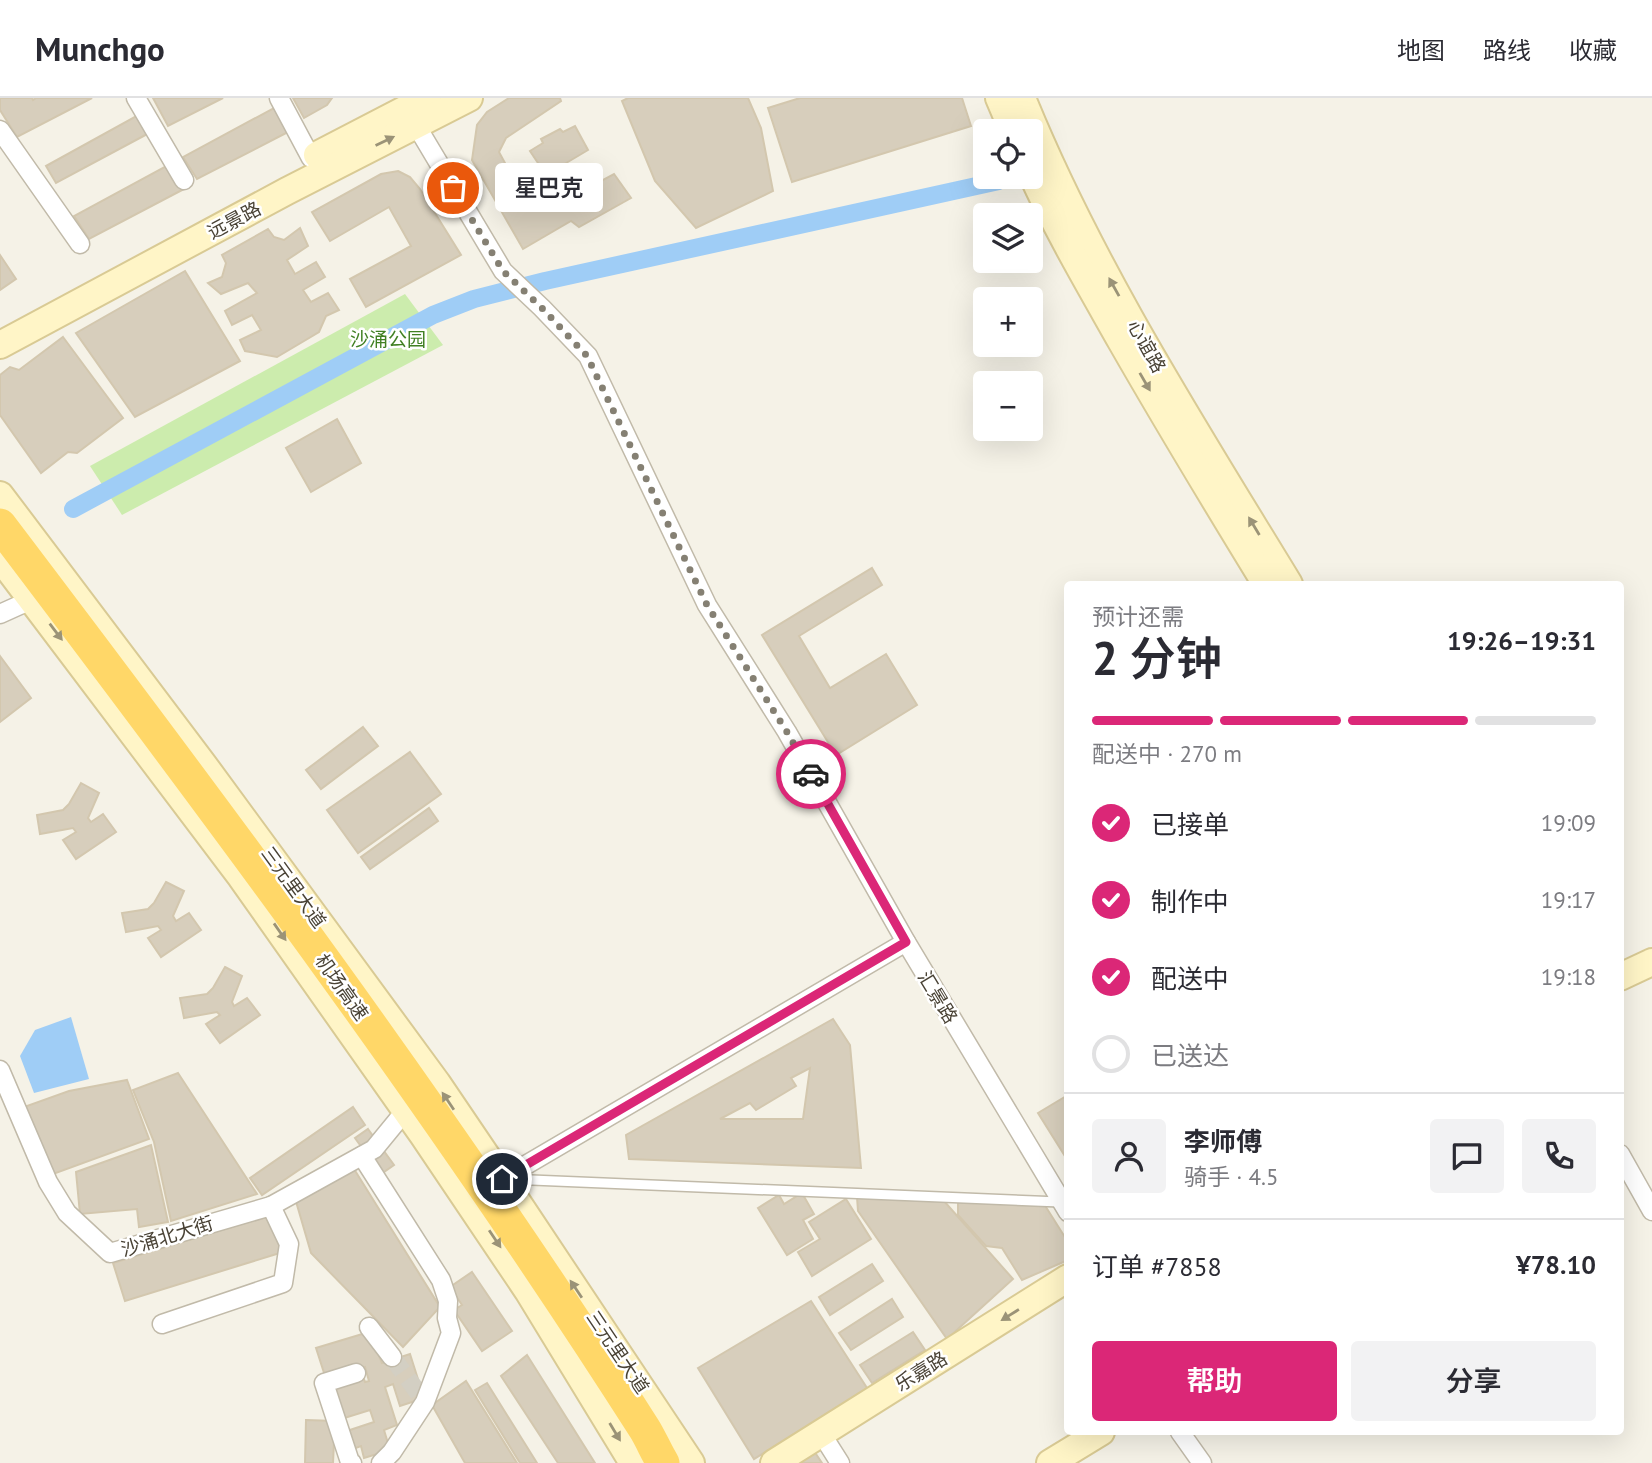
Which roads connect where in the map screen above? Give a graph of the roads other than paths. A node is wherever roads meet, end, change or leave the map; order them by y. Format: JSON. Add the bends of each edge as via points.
{"nodes":[{"id":1,"x":136,"y":98,"type":"edge"},
{"id":2,"x":279,"y":98,"type":"edge"},
{"id":3,"x":427,"y":98,"type":"edge"},
{"id":4,"x":469,"y":98,"type":"edge"},
{"id":5,"x":999,"y":98,"type":"edge"},
{"id":6,"x":1023,"y":98,"type":"edge"},
{"id":7,"x":1008,"y":119,"type":"edge"},
{"id":8,"x":416,"y":125,"type":"junction"},
{"id":9,"x":0,"y":130,"type":"edge"},
{"id":10,"x":311,"y":158,"type":"junction"},
{"id":11,"x":184,"y":180,"type":"dead end"},
{"id":12,"x":1039,"y":189,"type":"edge"},
{"id":13,"x":80,"y":244,"type":"dead end"},
{"id":14,"x":0,"y":325,"type":"edge"},
{"id":15,"x":0,"y":345,"type":"edge"},
{"id":16,"x":0,"y":495,"type":"edge"},
{"id":17,"x":0,"y":525,"type":"edge"},
{"id":18,"x":0,"y":558,"type":"edge"},
{"id":19,"x":1264,"y":581,"type":"edge"},
{"id":20,"x":1287,"y":581,"type":"edge"},
{"id":21,"x":31,"y":600,"type":"junction"},
{"id":22,"x":0,"y":614,"type":"edge"},
{"id":23,"x":906,"y":942,"type":"junction"},
{"id":24,"x":1652,"y":962,"type":"edge"},
{"id":25,"x":1624,"y":975,"type":"edge"},
{"id":26,"x":1652,"y":981,"type":"edge"},
{"id":27,"x":1624,"y":994,"type":"edge"},
{"id":28,"x":0,"y":1070,"type":"edge"},
{"id":29,"x":406,"y":1110,"type":"junction"},
{"id":30,"x":362,"y":1156,"type":"junction"},
{"id":31,"x":1624,"y":1161,"type":"edge"},
{"id":32,"x":502,"y":1179,"type":"junction"},
{"id":33,"x":271,"y":1206,"type":"junction"},
{"id":34,"x":1064,"y":1207,"type":"edge"},
{"id":35,"x":1652,"y":1211,"type":"edge"},
{"id":36,"x":1064,"y":1281,"type":"edge"},
{"id":37,"x":162,"y":1324,"type":"dead end"},
{"id":38,"x":369,"y":1327,"type":"dead end"},
{"id":39,"x":392,"y":1357,"type":"tunnel mouth"},
{"id":40,"x":356,"y":1373,"type":"dead end"},
{"id":41,"x":821,"y":1433,"type":"junction"},
{"id":42,"x":1096,"y":1435,"type":"edge"},
{"id":43,"x":1182,"y":1435,"type":"edge"},
{"id":44,"x":668,"y":1460,"type":"edge"},
{"id":45,"x":352,"y":1463,"type":"edge"},
{"id":46,"x":381,"y":1463,"type":"edge"},
{"id":47,"x":774,"y":1463,"type":"edge"},
{"id":48,"x":840,"y":1463,"type":"edge"},
{"id":49,"x":1050,"y":1463,"type":"edge"},
{"id":50,"x":1202,"y":1463,"type":"edge"}],
"edges":[{"from":1,"to":11,"type":"street"},
{"from":2,"to":10,"type":"street"},
{"from":3,"to":10,"type":"street","name":"远景路"},
{"from":4,"to":8,"type":"street","name":"远景路"},
{"from":5,"to":7,"type":"street"},
{"from":20,"to":6,"type":"street","name":"心谊路","one_way":true,"via":[[1105,272]]},
{"from":15,"to":8,"type":"street","name":"远景路","one_way":true},
{"from":8,"to":23,"type":"street","name":"汇景路","via":[[503,271],[587,356],[707,605],[787,732]]},
{"from":9,"to":13,"type":"street"},
{"from":10,"to":14,"type":"street","name":"远景路"},
{"from":12,"to":19,"type":"street","name":"心谊路","one_way":true,"via":[[1169,425]]},
{"from":32,"to":16,"type":"street","name":"三元里大道","one_way":true,"via":[[289,881]]},
{"from":17,"to":44,"type":"highway","name":"机场高速","via":[[419,1094]]},
{"from":18,"to":21,"type":"street","name":"三元里大道"},
{"from":21,"to":22,"type":"street"},
{"from":21,"to":29,"type":"street","name":"三元里大道","one_way":true,"via":[[242,877]]},
{"from":23,"to":32,"type":"street"},
{"from":23,"to":34,"type":"street","name":"汇景路"},
{"from":24,"to":25,"type":"street"},
{"from":26,"to":27,"type":"street"},
{"from":28,"to":33,"type":"street","name":"沙涌北大街","via":[[48,1182],[67,1213],[110,1253]]},
{"from":29,"to":30,"type":"street","name":"沙涌北大街","via":[[374,1149]]},
{"from":29,"to":44,"type":"street","name":"三元里大道","one_way":true,"via":[[565,1348]]},
{"from":30,"to":33,"type":"street","name":"沙涌北大街"},
{"from":30,"to":46,"type":"street","via":[[441,1280],[451,1333],[425,1402]]},
{"from":31,"to":35,"type":"street"},
{"from":32,"to":34,"type":"lane"},
{"from":44,"to":32,"type":"street","name":"三元里大道","one_way":true},
{"from":33,"to":37,"type":"street","via":[[289,1244],[283,1283]]},
{"from":36,"to":41,"type":"street","name":"乐嘉路","one_way":true},
{"from":38,"to":39,"type":"street"},
{"from":40,"to":45,"type":"street","via":[[324,1383]]},
{"from":41,"to":47,"type":"street","name":"乐嘉路"},
{"from":41,"to":48,"type":"street"},
{"from":42,"to":49,"type":"street"},
{"from":43,"to":50,"type":"street"}]}
